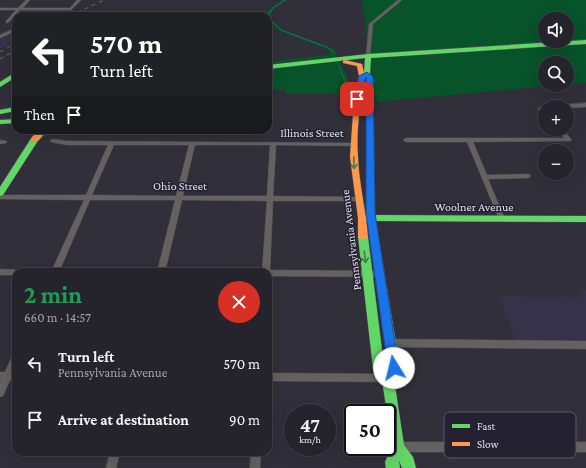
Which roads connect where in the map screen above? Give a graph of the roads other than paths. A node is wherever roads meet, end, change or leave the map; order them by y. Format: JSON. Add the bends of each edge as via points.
{"nodes":[{"id":1,"x":28,"y":0,"type":"edge"},
{"id":2,"x":79,"y":0,"type":"edge"},
{"id":3,"x":400,"y":0,"type":"edge"},
{"id":4,"x":0,"y":9,"type":"edge"},
{"id":5,"x":20,"y":9,"type":"junction"},
{"id":6,"x":17,"y":12,"type":"edge"},
{"id":7,"x":12,"y":17,"type":"edge"},
{"id":8,"x":7,"y":22,"type":"dead end"},
{"id":9,"x":12,"y":31,"type":"edge"},
{"id":10,"x":0,"y":37,"type":"edge"},
{"id":11,"x":586,"y":42,"type":"edge"},
{"id":12,"x":586,"y":46,"type":"edge"},
{"id":13,"x":368,"y":54,"type":"junction"},
{"id":14,"x":345,"y":62,"type":"junction"},
{"id":15,"x":272,"y":66,"type":"edge"},
{"id":16,"x":272,"y":70,"type":"edge"},
{"id":17,"x":365,"y":75,"type":"junction"},
{"id":18,"x":12,"y":77,"type":"edge"},
{"id":19,"x":0,"y":85,"type":"edge"},
{"id":20,"x":586,"y":105,"type":"edge"},
{"id":21,"x":574,"y":106,"type":"edge"},
{"id":22,"x":12,"y":110,"type":"edge"},
{"id":23,"x":0,"y":112,"type":"edge"},
{"id":24,"x":12,"y":114,"type":"edge"},
{"id":25,"x":0,"y":116,"type":"edge"},
{"id":26,"x":12,"y":121,"type":"edge"},
{"id":27,"x":0,"y":122,"type":"edge"},
{"id":28,"x":36,"y":134,"type":"edge"},
{"id":29,"x":40,"y":134,"type":"edge"},
{"id":30,"x":565,"y":136,"type":"edge"},
{"id":31,"x":35,"y":140,"type":"junction"},
{"id":32,"x":406,"y":140,"type":"dead end"},
{"id":33,"x":469,"y":140,"type":"junction"},
{"id":34,"x":53,"y":141,"type":"dead end"},
{"id":35,"x":112,"y":144,"type":"junction"},
{"id":36,"x":192,"y":144,"type":"junction"},
{"id":37,"x":273,"y":144,"type":"junction"},
{"id":38,"x":354,"y":144,"type":"junction"},
{"id":39,"x":528,"y":176,"type":"dead end"},
{"id":40,"x":484,"y":177,"type":"junction"},
{"id":41,"x":0,"y":193,"type":"edge"},
{"id":42,"x":0,"y":197,"type":"edge"},
{"id":43,"x":88,"y":197,"type":"junction"},
{"id":44,"x":179,"y":197,"type":"junction"},
{"id":45,"x":270,"y":198,"type":"junction"},
{"id":46,"x":359,"y":198,"type":"junction"},
{"id":47,"x":366,"y":218,"type":"junction"},
{"id":48,"x":502,"y":219,"type":"junction"},
{"id":49,"x":586,"y":219,"type":"edge"},
{"id":50,"x":57,"y":268,"type":"edge"},
{"id":51,"x":162,"y":268,"type":"edge"},
{"id":52,"x":267,"y":268,"type":"edge"},
{"id":53,"x":0,"y":272,"type":"edge"},
{"id":54,"x":12,"y":272,"type":"edge"},
{"id":55,"x":272,"y":273,"type":"edge"},
{"id":56,"x":368,"y":274,"type":"junction"},
{"id":57,"x":379,"y":274,"type":"junction"},
{"id":58,"x":390,"y":343,"type":"junction"},
{"id":59,"x":586,"y":345,"type":"edge"},
{"id":60,"x":12,"y":366,"type":"edge"},
{"id":61,"x":8,"y":376,"type":"edge"},
{"id":62,"x":272,"y":377,"type":"edge"},
{"id":63,"x":388,"y":378,"type":"junction"},
{"id":64,"x":0,"y":392,"type":"edge"},
{"id":65,"x":398,"y":446,"type":"junction"},
{"id":66,"x":444,"y":446,"type":"edge"},
{"id":67,"x":576,"y":447,"type":"edge"},
{"id":68,"x":586,"y":447,"type":"edge"},
{"id":69,"x":114,"y":456,"type":"edge"},
{"id":70,"x":256,"y":456,"type":"edge"},
{"id":71,"x":111,"y":468,"type":"edge"},
{"id":72,"x":255,"y":468,"type":"edge"},
{"id":73,"x":393,"y":468,"type":"edge"},
{"id":74,"x":409,"y":468,"type":"edge"}],
"edges":[{"from":1,"to":5,"type":"street"},
{"from":2,"to":5,"type":"street","via":[[71,9]]},
{"from":3,"to":13,"type":"street","name":"Pennsylvania Avenue","via":[[371,24]]},
{"from":4,"to":5,"type":"street"},
{"from":5,"to":6,"type":"street"},
{"from":7,"to":8,"type":"street"},
{"from":9,"to":10,"type":"street"},
{"from":11,"to":13,"type":"main road"},
{"from":12,"to":13,"type":"main road"},
{"from":13,"to":14,"type":"main road"},
{"from":13,"to":15,"type":"main road"},
{"from":13,"to":17,"type":"main road","name":"Pennsylvania Avenue"},
{"from":14,"to":16,"type":"main road"},
{"from":14,"to":17,"type":"main road","via":[[360,64]]},
{"from":17,"to":38,"type":"main road","name":"Pennsylvania Avenue","via":[[357,99]]},
{"from":17,"to":47,"type":"main road","name":"Pennsylvania Avenue","via":[[370,77]]},
{"from":18,"to":19,"type":"main road"},
{"from":20,"to":21,"type":"street"},
{"from":22,"to":23,"type":"main road"},
{"from":24,"to":25,"type":"main road"},
{"from":26,"to":27,"type":"main road"},
{"from":28,"to":31,"type":"main road"},
{"from":29,"to":31,"type":"main road"},
{"from":30,"to":33,"type":"street","via":[[569,140]]},
{"from":31,"to":41,"type":"main road"},
{"from":32,"to":33,"type":"street"},
{"from":33,"to":40,"type":"street"},
{"from":34,"to":35,"type":"street","name":"Illinois Street"},
{"from":35,"to":36,"type":"street","name":"Illinois Street"},
{"from":35,"to":43,"type":"street"},
{"from":36,"to":37,"type":"street","name":"Illinois Street"},
{"from":36,"to":44,"type":"street"},
{"from":37,"to":38,"type":"street","name":"Illinois Street"},
{"from":37,"to":45,"type":"street"},
{"from":38,"to":46,"type":"main road","name":"Pennsylvania Avenue","one_way":true,"via":[[354,169]]},
{"from":39,"to":40,"type":"street"},
{"from":40,"to":48,"type":"street"},
{"from":42,"to":43,"type":"street","name":"Ohio Street"},
{"from":43,"to":44,"type":"street","name":"Ohio Street"},
{"from":43,"to":50,"type":"street"},
{"from":44,"to":45,"type":"street","name":"Ohio Street"},
{"from":44,"to":51,"type":"street"},
{"from":45,"to":46,"type":"street","name":"Ohio Street"},
{"from":45,"to":52,"type":"street"},
{"from":46,"to":47,"type":"main road","name":"Pennsylvania Avenue"},
{"from":47,"to":48,"type":"main road","name":"Woolner Avenue"},
{"from":47,"to":56,"type":"main road","name":"Pennsylvania Avenue","one_way":true,"via":[[362,232]]},
{"from":47,"to":57,"type":"main road","name":"Pennsylvania Avenue"},
{"from":48,"to":49,"type":"main road","name":"Woolner Avenue"},
{"from":53,"to":54,"type":"street"},
{"from":55,"to":56,"type":"street"},
{"from":56,"to":57,"type":"street"},
{"from":56,"to":63,"type":"main road","name":"Pennsylvania Avenue","via":[[379,368]]},
{"from":57,"to":58,"type":"main road","name":"Pennsylvania Avenue"},
{"from":58,"to":59,"type":"street"},
{"from":58,"to":63,"type":"main road","name":"Pennsylvania Avenue","via":[[394,368]]},
{"from":60,"to":61,"type":"street"},
{"from":61,"to":64,"type":"street"},
{"from":62,"to":63,"type":"street"},
{"from":63,"to":65,"type":"main road","name":"Pennsylvania Avenue"},
{"from":65,"to":66,"type":"street"},
{"from":65,"to":73,"type":"main road","name":"Pennsylvania Avenue","via":[[392,462]]},
{"from":65,"to":74,"type":"main road","name":"Pennsylvania Avenue"},
{"from":67,"to":68,"type":"street"},
{"from":69,"to":71,"type":"street"},
{"from":70,"to":72,"type":"street"}]}
